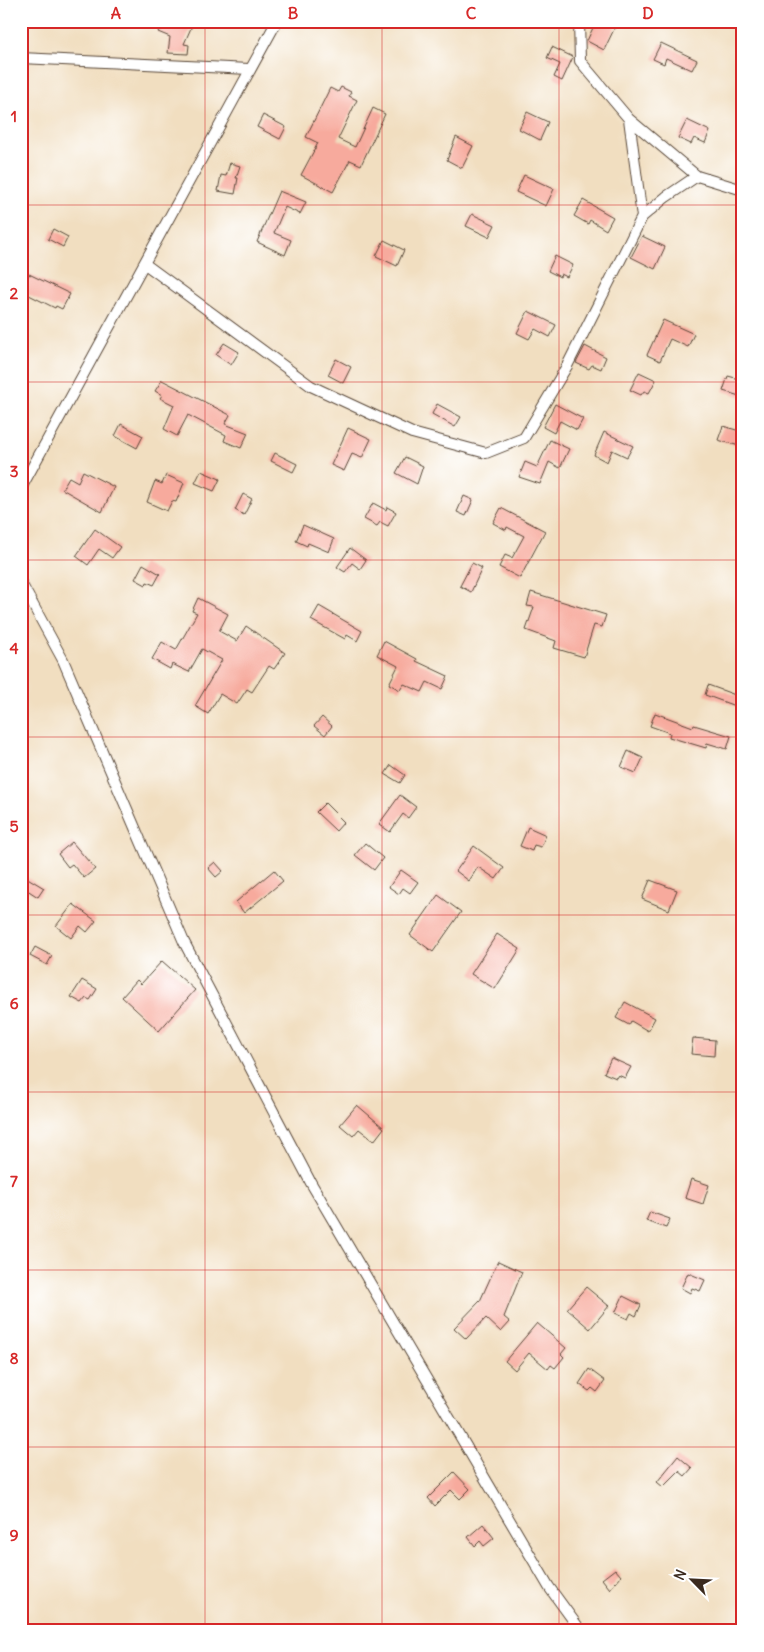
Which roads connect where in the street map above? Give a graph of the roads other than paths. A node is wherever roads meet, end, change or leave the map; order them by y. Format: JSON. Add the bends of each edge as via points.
{"nodes":[{"id":1,"x":277,"y":21,"type":"edge"},
{"id":2,"x":579,"y":21,"type":"edge"},
{"id":3,"x":21,"y":58,"type":"edge"},
{"id":4,"x":250,"y":69,"type":"junction"},
{"id":5,"x":629,"y":119,"type":"junction"},
{"id":6,"x":698,"y":176,"type":"junction"},
{"id":7,"x":743,"y":190,"type":"edge"},
{"id":8,"x":642,"y":217,"type":"junction"},
{"id":9,"x":145,"y":264,"type":"junction"},
{"id":10,"x":21,"y":488,"type":"edge"},
{"id":11,"x":21,"y":583,"type":"edge"},
{"id":12,"x":581,"y":1631,"type":"edge"}],
"edges":[{"from":1,"to":4,"type":"street"},
{"from":2,"to":5,"type":"street","via":[[580,61]]},
{"from":3,"to":4,"type":"street"},
{"from":4,"to":9,"type":"street"},
{"from":5,"to":6,"type":"street"},
{"from":5,"to":8,"type":"street"},
{"from":6,"to":7,"type":"street"},
{"from":6,"to":8,"type":"street"},
{"from":8,"to":9,"type":"street","via":[[567,366],[524,438],[486,453],[412,433],[311,386]]},
{"from":9,"to":10,"type":"street"},
{"from":11,"to":12,"type":"street","via":[[63,660],[184,942],[311,1183],[549,1588]]}]}
